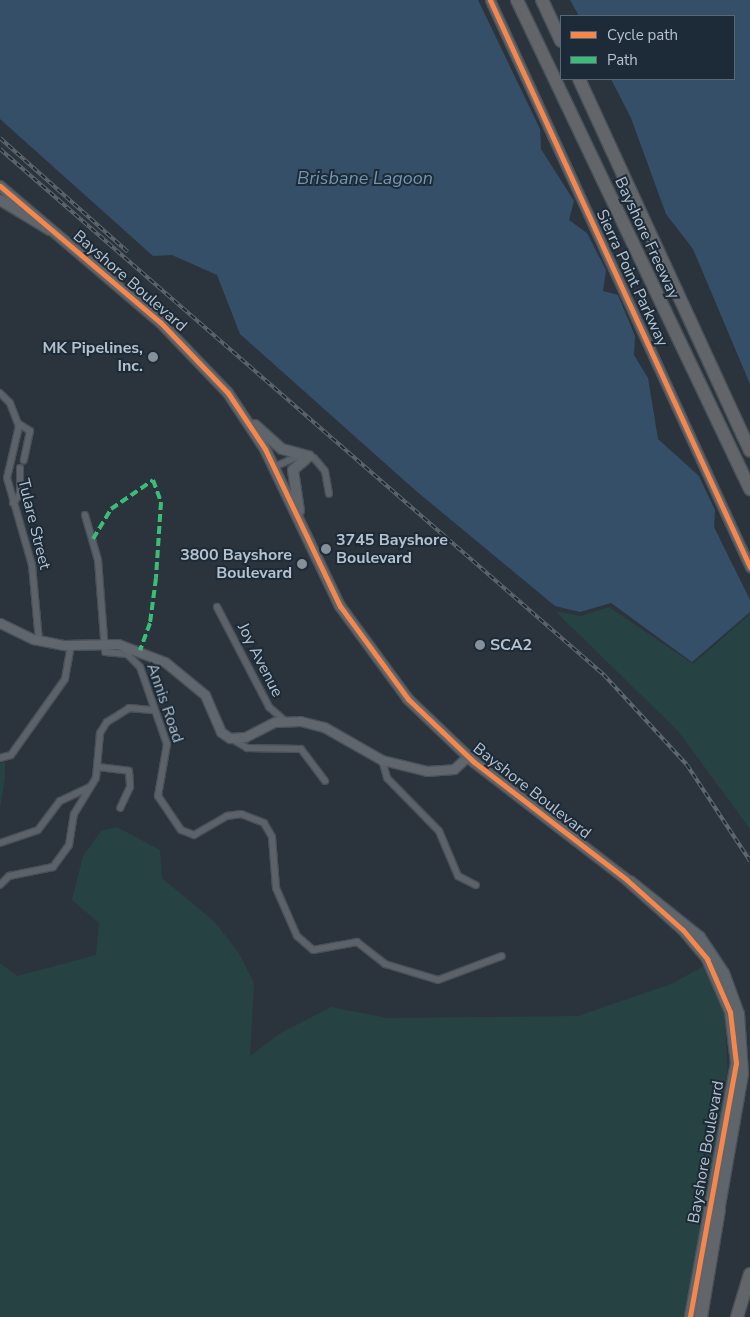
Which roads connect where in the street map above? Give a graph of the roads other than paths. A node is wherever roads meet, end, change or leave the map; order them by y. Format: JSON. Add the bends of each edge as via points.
{"nodes":[{"id":1,"x":490,"y":0,"type":"edge"},
{"id":2,"x":517,"y":0,"type":"edge"},
{"id":3,"x":542,"y":0,"type":"edge"},
{"id":4,"x":560,"y":39,"type":"edge"},
{"id":5,"x":579,"y":80,"type":"edge"},
{"id":6,"x":0,"y":186,"type":"edge"},
{"id":7,"x":0,"y":200,"type":"edge"},
{"id":8,"x":57,"y":234,"type":"junction"},
{"id":9,"x":0,"y":393,"type":"edge"},
{"id":10,"x":243,"y":413,"type":"junction"},
{"id":11,"x":18,"y":424,"type":"junction"},
{"id":12,"x":750,"y":451,"type":"edge"},
{"id":13,"x":309,"y":456,"type":"junction"},
{"id":14,"x":24,"y":460,"type":"dead end"},
{"id":15,"x":274,"y":467,"type":"junction"},
{"id":16,"x":20,"y":468,"type":"dead end"},
{"id":17,"x":750,"y":489,"type":"edge"},
{"id":18,"x":329,"y":494,"type":"dead end"},
{"id":19,"x":13,"y":503,"type":"junction"},
{"id":20,"x":85,"y":515,"type":"dead end"},
{"id":21,"x":304,"y":531,"type":"junction"},
{"id":22,"x":750,"y":567,"type":"edge"},
{"id":23,"x":217,"y":607,"type":"dead end"},
{"id":24,"x":1,"y":626,"type":"edge"},
{"id":25,"x":39,"y":640,"type":"junction"},
{"id":26,"x":103,"y":643,"type":"junction"},
{"id":27,"x":71,"y":645,"type":"junction"},
{"id":28,"x":154,"y":710,"type":"junction"},
{"id":29,"x":284,"y":721,"type":"junction"},
{"id":30,"x":230,"y":738,"type":"junction"},
{"id":31,"x":467,"y":757,"type":"junction"},
{"id":32,"x":0,"y":758,"type":"edge"},
{"id":33,"x":382,"y":760,"type":"junction"},
{"id":34,"x":98,"y":767,"type":"junction"},
{"id":35,"x":325,"y":781,"type":"dead end"},
{"id":36,"x":90,"y":787,"type":"junction"},
{"id":37,"x":120,"y":808,"type":"dead end"},
{"id":38,"x":0,"y":843,"type":"edge"},
{"id":39,"x":627,"y":880,"type":"junction"},
{"id":40,"x":0,"y":885,"type":"edge"},
{"id":41,"x":476,"y":885,"type":"dead end"},
{"id":42,"x":502,"y":956,"type":"dead end"},
{"id":43,"x":719,"y":1210,"type":"junction"},
{"id":44,"x":750,"y":1274,"type":"edge"},
{"id":45,"x":690,"y":1317,"type":"edge"},
{"id":46,"x":697,"y":1317,"type":"edge"},
{"id":47,"x":701,"y":1317,"type":"edge"},
{"id":48,"x":738,"y":1317,"type":"edge"}],
"edges":[{"from":1,"to":22,"type":"street","name":"Sierra Point Parkway"},
{"from":2,"to":17,"type":"highway","name":"Bayshore Freeway"},
{"from":3,"to":4,"type":"highway"},
{"from":5,"to":12,"type":"highway","name":"Bayshore Freeway"},
{"from":6,"to":8,"type":"main road","name":"Bayshore Boulevard"},
{"from":7,"to":8,"type":"main road","name":"Bayshore Boulevard"},
{"from":8,"to":10,"type":"main road","name":"Bayshore Boulevard","via":[[178,339]]},
{"from":9,"to":11,"type":"street"},
{"from":10,"to":13,"type":"main road","via":[[282,449]]},
{"from":10,"to":15,"type":"main road","name":"Bayshore Boulevard"},
{"from":11,"to":14,"type":"street","via":[[30,431]]},
{"from":11,"to":19,"type":"street","name":"Tulare Street","via":[[8,472]]},
{"from":13,"to":15,"type":"street"},
{"from":13,"to":18,"type":"street","via":[[322,466]]},
{"from":13,"to":21,"type":"main road","via":[[296,465],[292,475]]},
{"from":15,"to":21,"type":"main road","name":"Bayshore Boulevard"},
{"from":16,"to":19,"type":"street","via":[[20,494]]},
{"from":19,"to":25,"type":"street","name":"Tulare Street","via":[[32,565]]},
{"from":20,"to":26,"type":"street","via":[[98,560]]},
{"from":21,"to":31,"type":"main road","name":"Bayshore Boulevard","via":[[340,606],[374,658],[408,700]]},
{"from":23,"to":29,"type":"street","name":"Joy Avenue","via":[[269,707]]},
{"from":24,"to":25,"type":"street"},
{"from":25,"to":27,"type":"street"},
{"from":26,"to":27,"type":"street"},
{"from":26,"to":28,"type":"street","name":"Annis Road","via":[[105,652],[134,658]]},
{"from":26,"to":30,"type":"street","via":[[127,646],[173,667],[205,695],[221,732]]},
{"from":27,"to":32,"type":"street","via":[[65,678],[11,755]]},
{"from":28,"to":34,"type":"street","via":[[129,708],[107,722],[100,733]]},
{"from":28,"to":42,"type":"street","name":"Annis Road","via":[[168,753],[158,796],[188,834],[227,816],[241,814],[264,823],[272,837],[276,888],[304,946],[313,950],[349,940],[357,942],[385,964],[438,980]]},
{"from":29,"to":30,"type":"street"},
{"from":29,"to":33,"type":"street","via":[[320,725]]},
{"from":30,"to":35,"type":"street","via":[[247,748],[301,749]]},
{"from":31,"to":33,"type":"street","via":[[458,767],[440,772]]},
{"from":31,"to":39,"type":"main road","name":"Bayshore Boulevard"},
{"from":33,"to":41,"type":"street","via":[[387,778],[439,831],[458,876]]},
{"from":34,"to":36,"type":"street"},
{"from":34,"to":37,"type":"street","via":[[129,771],[130,787]]},
{"from":36,"to":38,"type":"street","via":[[60,801],[38,830]]},
{"from":36,"to":40,"type":"street","via":[[74,814],[69,844],[53,867],[9,876]]},
{"from":39,"to":43,"type":"main road","name":"Bayshore Boulevard","via":[[644,888],[700,937],[721,967],[737,1008],[744,1068]]},
{"from":39,"to":45,"type":"main road","name":"Bayshore Boulevard","via":[[683,930],[708,959],[724,994],[735,1037],[734,1085]]},
{"from":43,"to":46,"type":"main road","name":"Bayshore Boulevard"},
{"from":43,"to":47,"type":"highway"},
{"from":44,"to":48,"type":"highway"}]}
